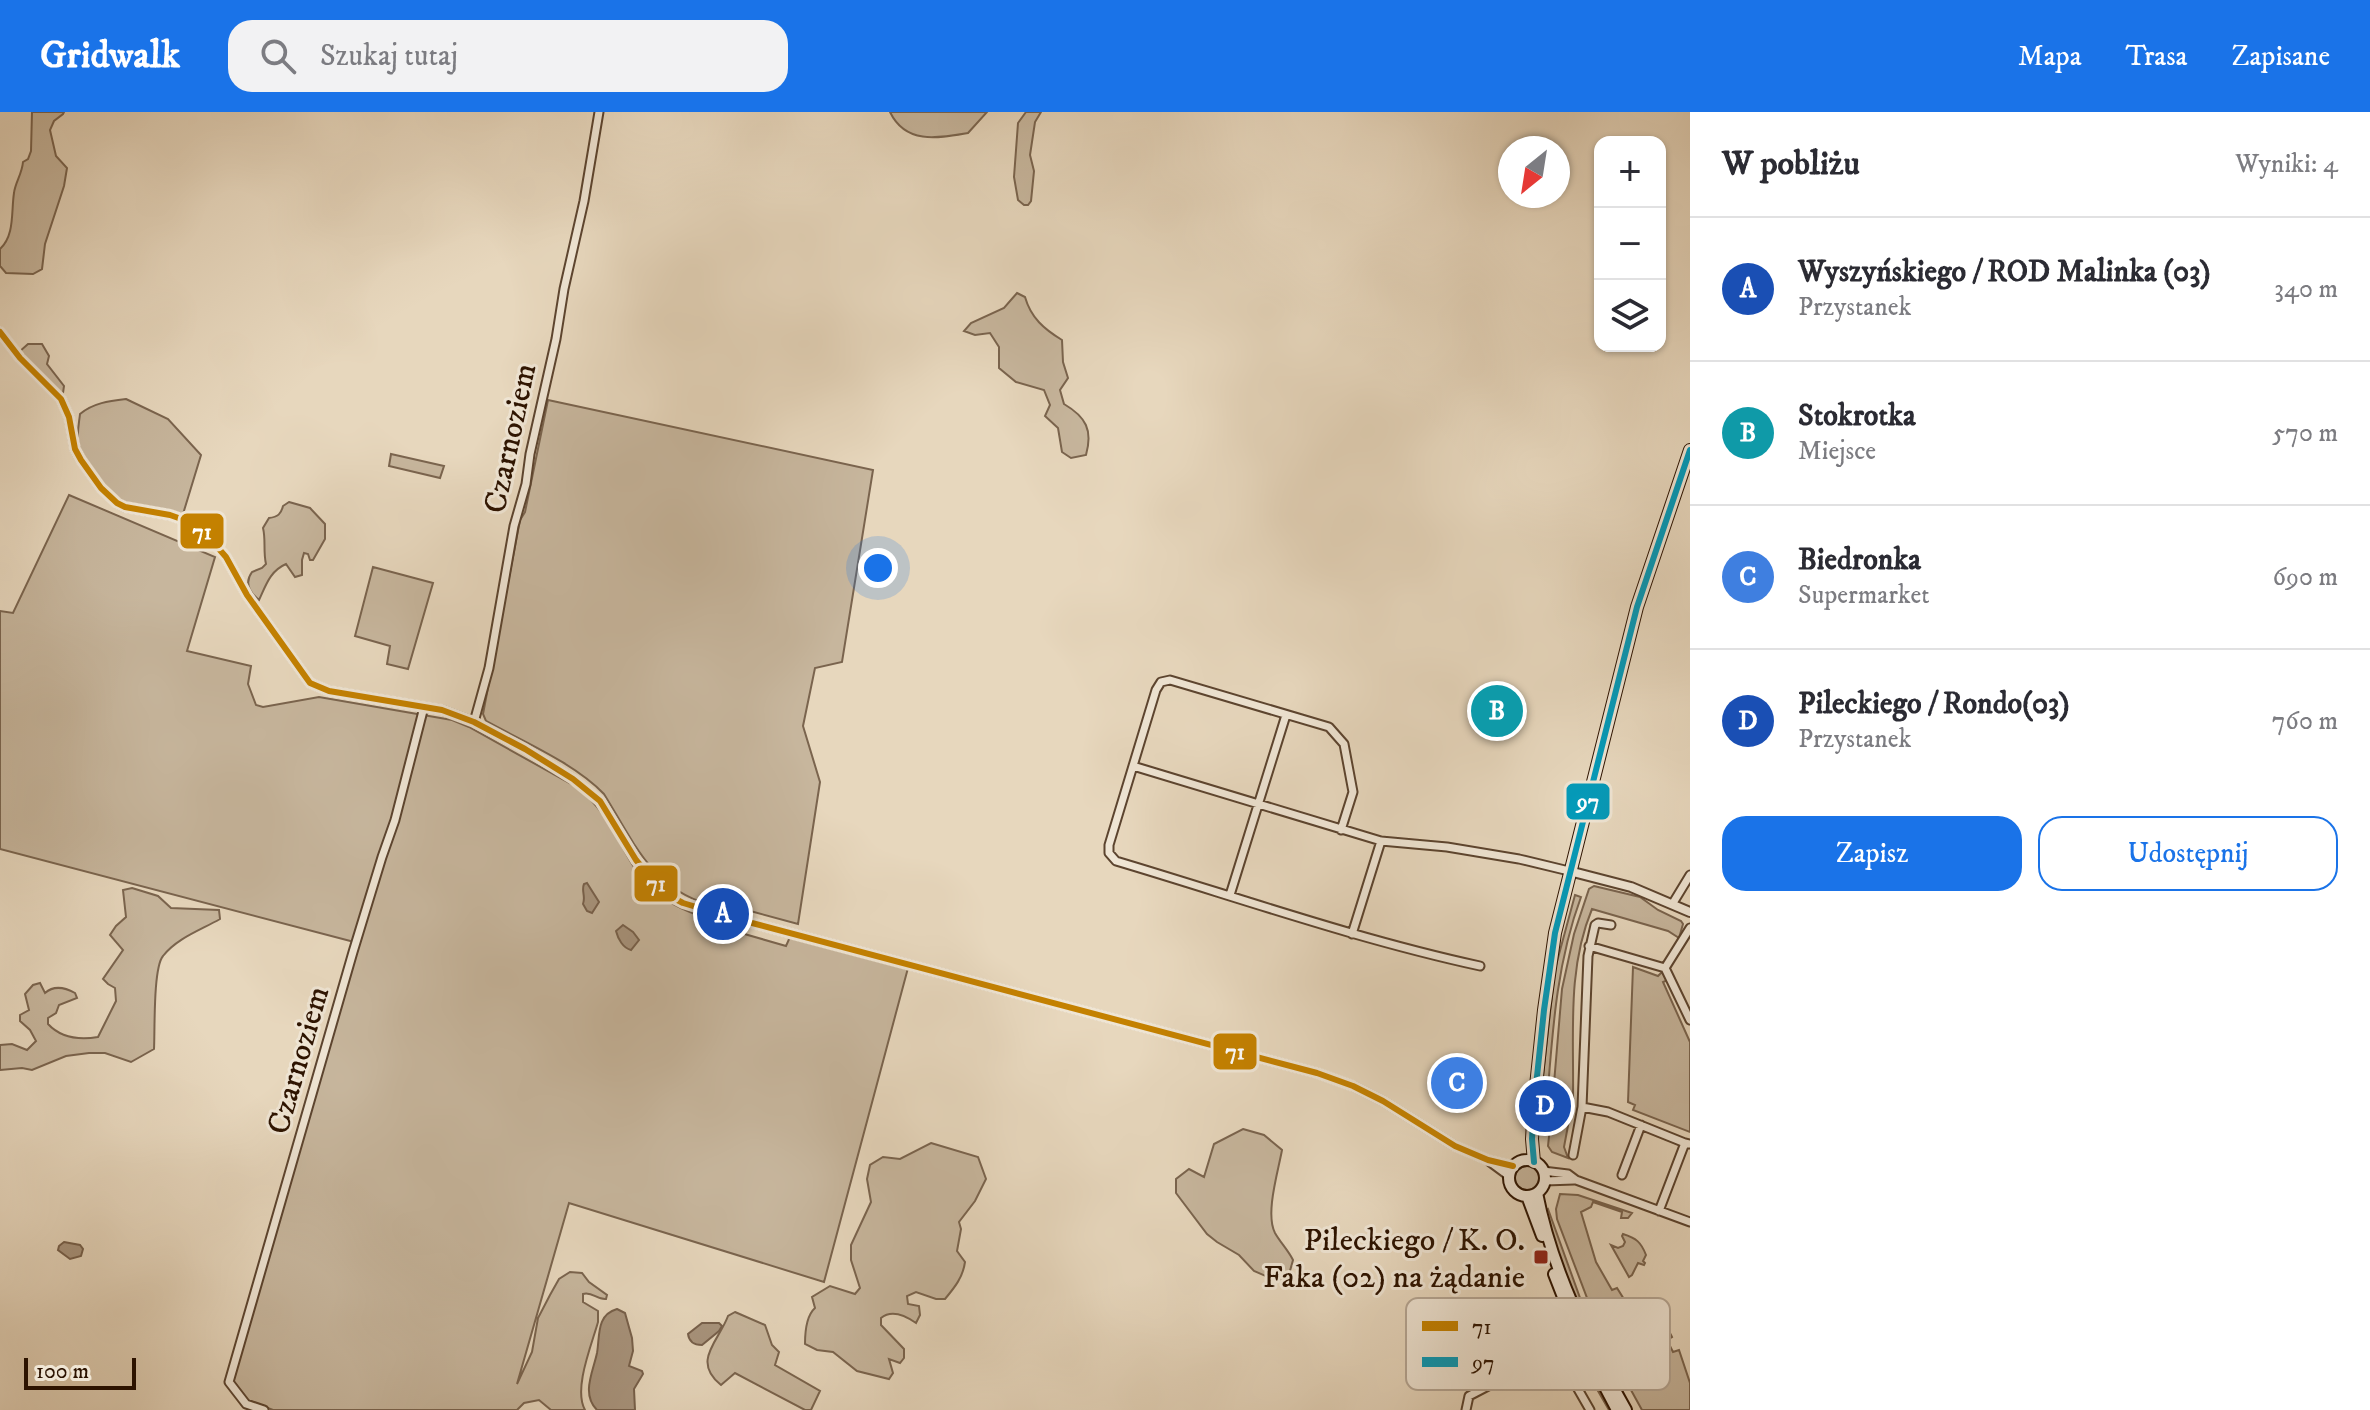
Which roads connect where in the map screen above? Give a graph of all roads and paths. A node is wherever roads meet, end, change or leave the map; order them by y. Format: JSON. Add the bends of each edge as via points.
{"nodes":[{"id":1,"x":599,"y":112,"type":"edge"},
{"id":2,"x":0,"y":332,"type":"edge"},
{"id":3,"x":1690,"y":450,"type":"edge"},
{"id":4,"x":424,"y":707,"type":"junction"},
{"id":5,"x":1286,"y":715,"type":"junction"},
{"id":6,"x":474,"y":722,"type":"junction"},
{"id":7,"x":1133,"y":766,"type":"junction"},
{"id":8,"x":1258,"y":805,"type":"junction"},
{"id":9,"x":1341,"y":830,"type":"junction"},
{"id":10,"x":1381,"y":841,"type":"junction"},
{"id":11,"x":1569,"y":871,"type":"junction"},
{"id":12,"x":1690,"y":875,"type":"edge"},
{"id":13,"x":1230,"y":895,"type":"junction"},
{"id":14,"x":1673,"y":903,"type":"junction"},
{"id":15,"x":1690,"y":912,"type":"edge"},
{"id":16,"x":1611,"y":925,"type":"dead end"},
{"id":17,"x":1690,"y":928,"type":"edge"},
{"id":18,"x":1352,"y":934,"type":"junction"},
{"id":19,"x":1589,"y":946,"type":"junction"},
{"id":20,"x":1480,"y":966,"type":"dead end"},
{"id":21,"x":1665,"y":968,"type":"junction"},
{"id":22,"x":1690,"y":1020,"type":"edge"},
{"id":23,"x":1582,"y":1107,"type":"junction"},
{"id":24,"x":1641,"y":1125,"type":"junction"},
{"id":25,"x":1688,"y":1144,"type":"edge"},
{"id":26,"x":1573,"y":1155,"type":"dead end"},
{"id":27,"x":1530,"y":1161,"type":"junction"},
{"id":28,"x":1511,"y":1171,"type":"junction"},
{"id":29,"x":1622,"y":1175,"type":"dead end"},
{"id":30,"x":1544,"y":1176,"type":"junction"},
{"id":31,"x":1532,"y":1195,"type":"junction"},
{"id":32,"x":1659,"y":1211,"type":"junction"},
{"id":33,"x":1690,"y":1222,"type":"edge"},
{"id":34,"x":1563,"y":1298,"type":"edge"},
{"id":35,"x":1480,"y":1390,"type":"edge"},
{"id":36,"x":1579,"y":1390,"type":"edge"},
{"id":37,"x":1608,"y":1390,"type":"edge"},
{"id":38,"x":1614,"y":1390,"type":"edge"},
{"id":39,"x":264,"y":1410,"type":"edge"},
{"id":40,"x":1466,"y":1410,"type":"edge"},
{"id":41,"x":1590,"y":1410,"type":"edge"},
{"id":42,"x":1617,"y":1410,"type":"edge"},
{"id":43,"x":1626,"y":1410,"type":"edge"}],
"edges":[{"from":1,"to":6,"type":"street","name":"Czarnoziem"},
{"from":2,"to":4,"type":"street","via":[[61,399],[75,449],[101,488],[125,507],[170,515],[205,533],[310,683]]},
{"from":3,"to":11,"type":"main road","via":[[1633,622]]},
{"from":4,"to":6,"type":"street"},
{"from":4,"to":39,"type":"street","name":"Czarnoziem","via":[[229,1382],[246,1404]]},
{"from":5,"to":7,"type":"street","via":[[1170,680],[1161,682]]},
{"from":5,"to":8,"type":"street"},
{"from":5,"to":9,"type":"street","via":[[1329,727],[1344,744],[1353,792]]},
{"from":6,"to":28,"type":"street","via":[[591,793],[646,874],[683,903],[1317,1073],[1383,1101],[1440,1137]]},
{"from":7,"to":8,"type":"street"},
{"from":7,"to":13,"type":"street","via":[[1109,853],[1116,861]]},
{"from":8,"to":9,"type":"street"},
{"from":8,"to":13,"type":"street"},
{"from":9,"to":10,"type":"street"},
{"from":10,"to":11,"type":"street","via":[[1447,847]]},
{"from":10,"to":18,"type":"street"},
{"from":11,"to":14,"type":"street"},
{"from":11,"to":27,"type":"main road","via":[[1550,962]]},
{"from":12,"to":14,"type":"street"},
{"from":13,"to":18,"type":"street"},
{"from":14,"to":15,"type":"street"},
{"from":16,"to":19,"type":"street","via":[[1595,925]]},
{"from":17,"to":21,"type":"street"},
{"from":18,"to":20,"type":"street"},
{"from":19,"to":21,"type":"street"},
{"from":19,"to":23,"type":"street"},
{"from":21,"to":22,"type":"street"},
{"from":23,"to":24,"type":"street"},
{"from":23,"to":26,"type":"street"},
{"from":24,"to":25,"type":"street"},
{"from":24,"to":29,"type":"street"},
{"from":25,"to":32,"type":"street"},
{"from":27,"to":28,"type":"main road"},
{"from":27,"to":30,"type":"main road"},
{"from":28,"to":31,"type":"main road","via":[[1516,1193]]},
{"from":30,"to":31,"type":"main road"},
{"from":30,"to":32,"type":"street","via":[[1576,1180]]},
{"from":31,"to":34,"type":"main road"},
{"from":32,"to":33,"type":"street"},
{"from":35,"to":40,"type":"street","via":[[1469,1396]]},
{"from":36,"to":41,"type":"street"},
{"from":37,"to":42,"type":"main road"},
{"from":38,"to":43,"type":"main road"}]}
